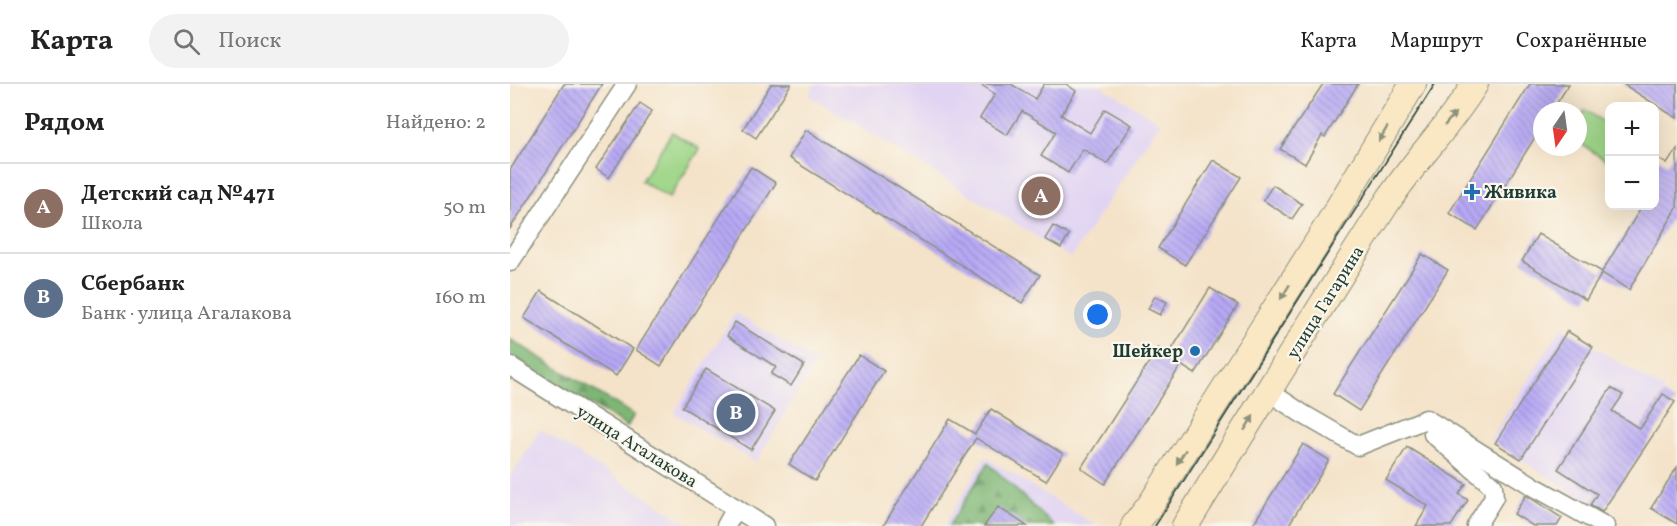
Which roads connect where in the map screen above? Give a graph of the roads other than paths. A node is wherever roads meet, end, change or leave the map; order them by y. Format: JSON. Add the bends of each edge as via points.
{"nodes":[{"id":1,"x":627,"y":84,"type":"edge"},
{"id":2,"x":1413,"y":84,"type":"edge"},
{"id":3,"x":1475,"y":84,"type":"edge"},
{"id":4,"x":510,"y":262,"type":"edge"},
{"id":5,"x":510,"y":366,"type":"edge"},
{"id":6,"x":1268,"y":391,"type":"junction"},
{"id":7,"x":1418,"y":422,"type":"junction"},
{"id":8,"x":736,"y":508,"type":"junction"},
{"id":9,"x":726,"y":526,"type":"edge"},
{"id":10,"x":764,"y":526,"type":"edge"},
{"id":11,"x":1134,"y":526,"type":"edge"},
{"id":12,"x":1185,"y":526,"type":"edge"},
{"id":13,"x":1476,"y":526,"type":"edge"},
{"id":14,"x":1605,"y":526,"type":"edge"}],
"edges":[{"from":1,"to":4,"type":"street"},
{"from":2,"to":11,"type":"main road","one_way":true,"via":[[1317,243]]},
{"from":6,"to":3,"type":"main road","name":"улица Гагарина","one_way":true,"via":[[1390,199]]},
{"from":5,"to":8,"type":"street","name":"улица Агалакова"},
{"from":6,"to":7,"type":"street","via":[[1358,446]]},
{"from":12,"to":6,"type":"main road","name":"улица Гагарина","one_way":true},
{"from":7,"to":13,"type":"street","via":[[1493,486],[1494,496]]},
{"from":7,"to":14,"type":"street","via":[[1426,419]]},
{"from":8,"to":9,"type":"street"},
{"from":8,"to":10,"type":"street","name":"улица Агалакова"}]}
